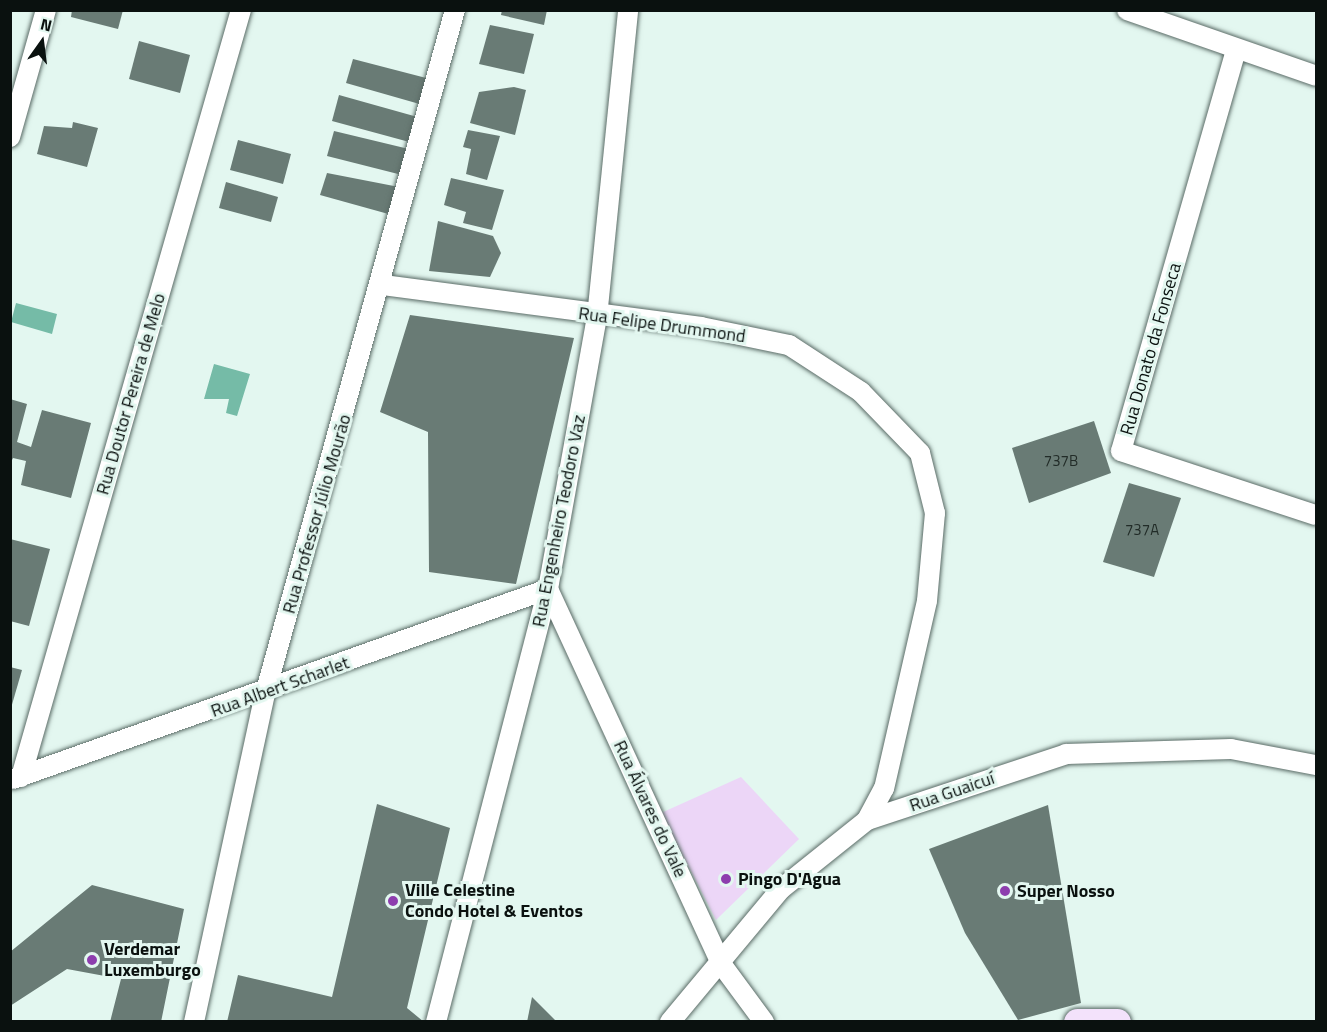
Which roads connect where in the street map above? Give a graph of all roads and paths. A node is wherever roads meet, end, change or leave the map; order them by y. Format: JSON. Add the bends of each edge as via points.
{"nodes":[{"id":1,"x":46,"y":10,"type":"edge"},
{"id":2,"x":241,"y":10,"type":"edge"},
{"id":3,"x":455,"y":10,"type":"edge"},
{"id":4,"x":628,"y":10,"type":"edge"},
{"id":5,"x":1127,"y":10,"type":"edge"},
{"id":6,"x":1236,"y":50,"type":"junction"},
{"id":7,"x":1317,"y":76,"type":"edge"},
{"id":8,"x":10,"y":137,"type":"edge"},
{"id":9,"x":382,"y":285,"type":"junction"},
{"id":10,"x":597,"y":317,"type":"junction"},
{"id":11,"x":1317,"y":515,"type":"edge"},
{"id":12,"x":548,"y":589,"type":"junction"},
{"id":13,"x":265,"y":694,"type":"junction"},
{"id":14,"x":1317,"y":765,"type":"edge"},
{"id":15,"x":16,"y":778,"type":"edge"},
{"id":16,"x":867,"y":820,"type":"junction"},
{"id":17,"x":722,"y":965,"type":"junction"},
{"id":18,"x":194,"y":1022,"type":"edge"},
{"id":19,"x":436,"y":1022,"type":"edge"},
{"id":20,"x":670,"y":1022,"type":"edge"},
{"id":21,"x":764,"y":1022,"type":"edge"},
{"id":22,"x":1077,"y":1022,"type":"edge"},
{"id":23,"x":1117,"y":1022,"type":"edge"}],
"edges":[{"from":1,"to":8,"type":"street"},
{"from":2,"to":15,"type":"street","name":"Rua Doutor Pereira de Melo"},
{"from":3,"to":9,"type":"street","name":"Rua Professor Júlio Mourão"},
{"from":4,"to":10,"type":"street","name":"Rua Engenheiro Teodoro Vaz"},
{"from":5,"to":6,"type":"street"},
{"from":6,"to":7,"type":"street"},
{"from":6,"to":11,"type":"street","name":"Rua Donato da Fonseca","via":[[1121,451]]},
{"from":9,"to":10,"type":"street","name":"Rua Felipe Drummond"},
{"from":9,"to":13,"type":"street","name":"Rua Professor Júlio Mourão"},
{"from":10,"to":12,"type":"street","name":"Rua Engenheiro Teodoro Vaz"},
{"from":10,"to":16,"type":"street","name":"Rua Felipe Drummond","via":[[701,327],[789,345],[861,392],[920,453],[935,513],[927,601],[884,788]]},
{"from":12,"to":13,"type":"street","name":"Rua Albert Scharlet"},
{"from":12,"to":17,"type":"street","name":"Rua Álvares do Vale"},
{"from":12,"to":19,"type":"street","name":"Rua Engenheiro Teodoro Vaz"},
{"from":13,"to":15,"type":"street","name":"Rua Albert Scharlet"},
{"from":13,"to":18,"type":"street","name":"Rua Professor Júlio Mourão"},
{"from":14,"to":16,"type":"street","name":"Rua Guaicuí","via":[[1231,749],[1066,754]]},
{"from":16,"to":17,"type":"street","name":"Rua Guaicuí","via":[[781,890]]},
{"from":17,"to":20,"type":"street","name":"Rua Guaicuí"},
{"from":17,"to":21,"type":"street","name":"Rua Álvares do Vale"},
{"from":22,"to":23,"type":"street"}]}
